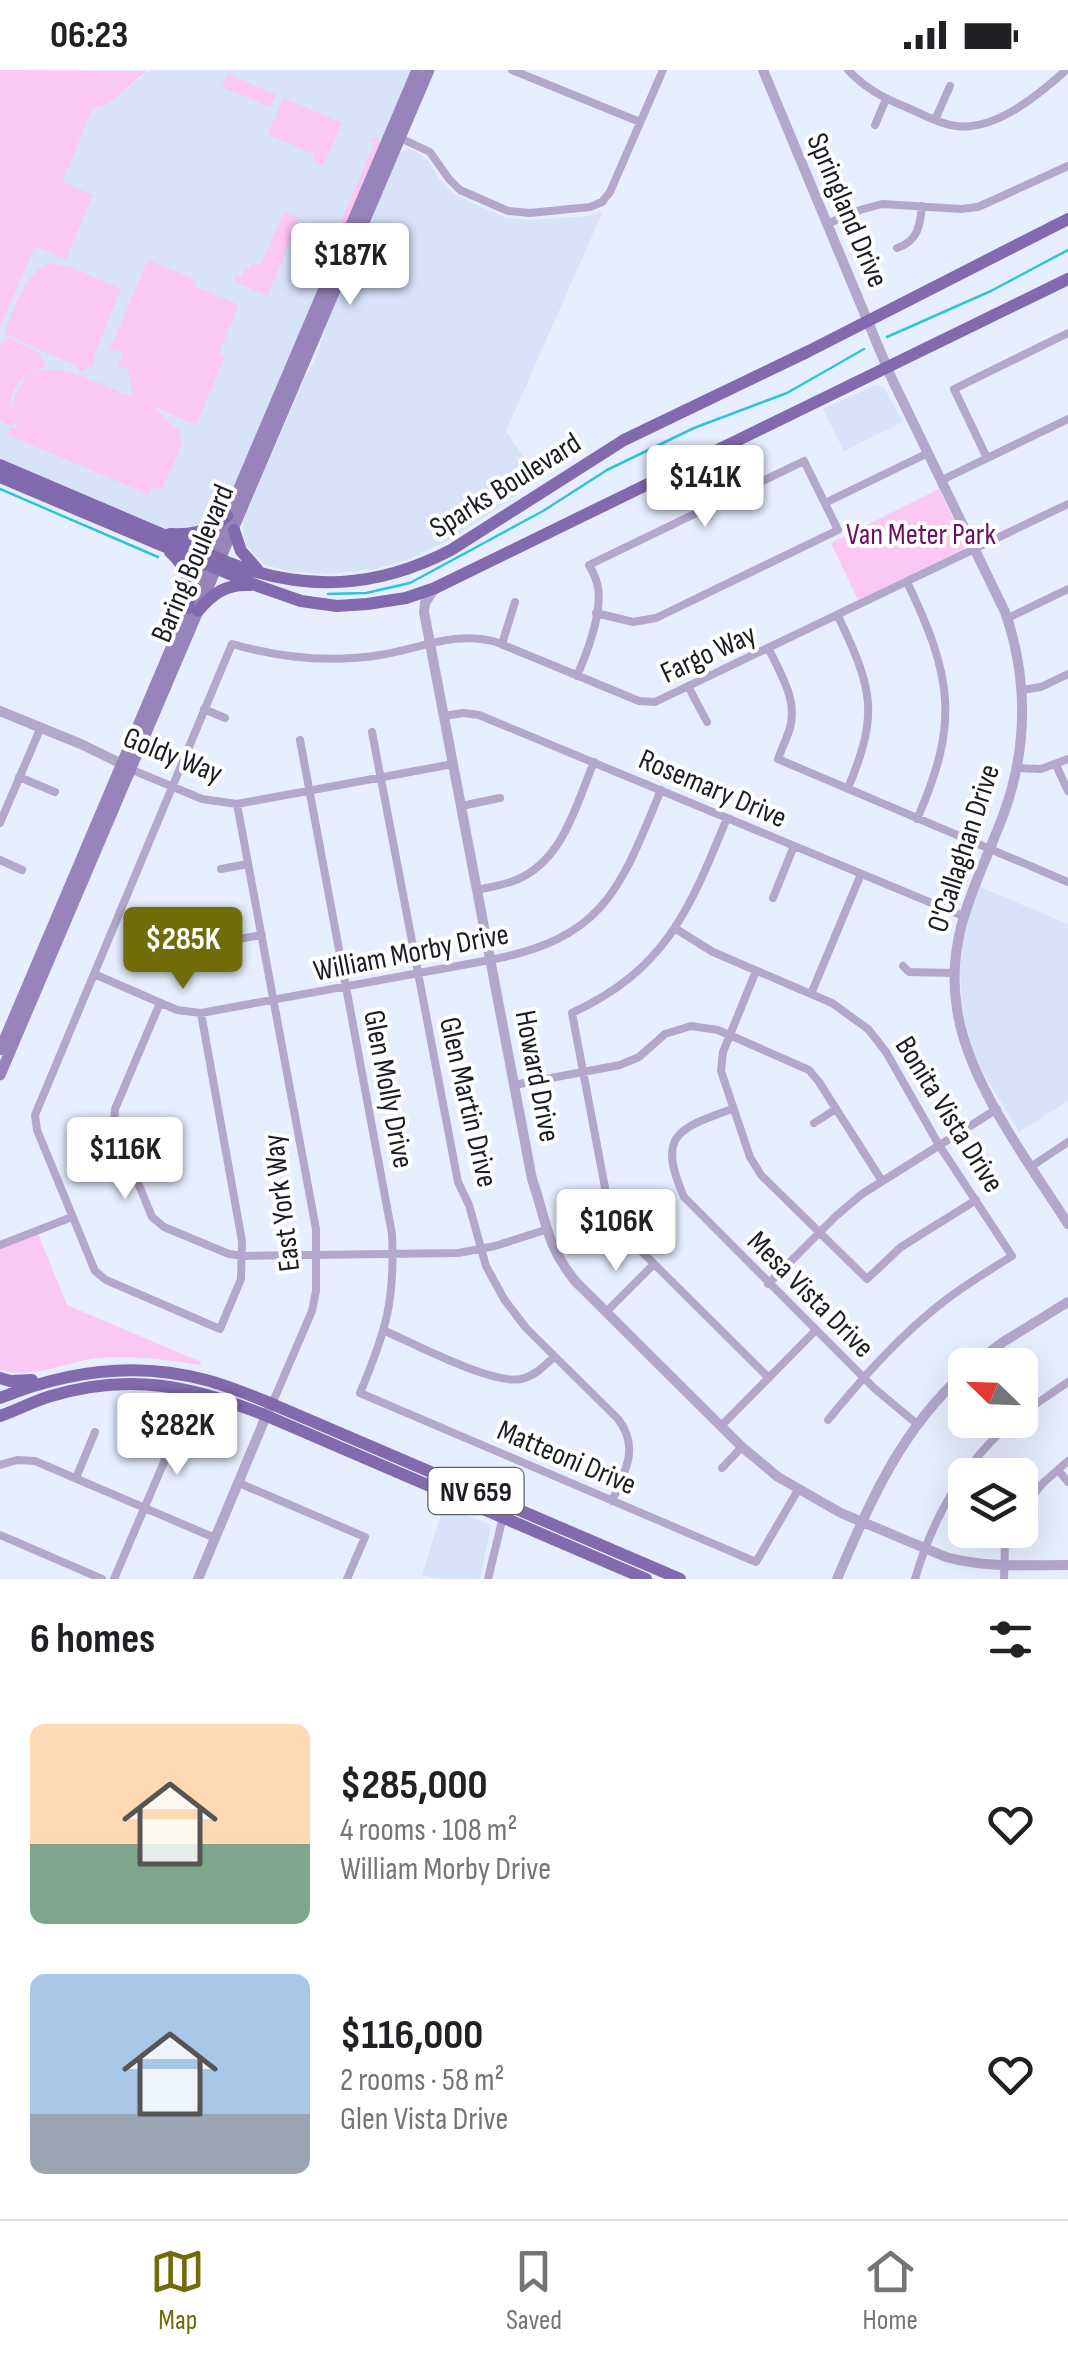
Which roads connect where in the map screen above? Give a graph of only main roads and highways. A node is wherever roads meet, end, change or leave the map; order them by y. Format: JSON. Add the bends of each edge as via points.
{"nodes":[{"id":1,"x":417,"y":70,"type":"edge"},
{"id":2,"x":429,"y":70,"type":"edge"},
{"id":3,"x":395,"y":136,"type":"junction"},
{"id":4,"x":1068,"y":219,"type":"edge"},
{"id":5,"x":1068,"y":279,"type":"edge"},
{"id":6,"x":0,"y":465,"type":"edge"},
{"id":7,"x":0,"y":477,"type":"edge"},
{"id":8,"x":230,"y":523,"type":"junction"},
{"id":9,"x":163,"y":540,"type":"junction"},
{"id":10,"x":214,"y":562,"type":"junction"},
{"id":11,"x":268,"y":575,"type":"junction"},
{"id":12,"x":258,"y":586,"type":"junction"},
{"id":13,"x":193,"y":610,"type":"junction"},
{"id":14,"x":4,"y":1044,"type":"edge"},
{"id":15,"x":0,"y":1075,"type":"edge"},
{"id":16,"x":74,"y":1374,"type":"junction"},
{"id":17,"x":0,"y":1378,"type":"edge"},
{"id":18,"x":0,"y":1398,"type":"edge"},
{"id":19,"x":269,"y":1410,"type":"junction"},
{"id":20,"x":0,"y":1416,"type":"edge"},
{"id":21,"x":504,"y":1511,"type":"junction"},
{"id":22,"x":646,"y":1579,"type":"edge"},
{"id":23,"x":680,"y":1579,"type":"edge"}],
"edges":[{"from":1,"to":3,"type":"main road","name":"Baring Boulevard"},
{"from":2,"to":3,"type":"main road","name":"Baring Boulevard"},
{"from":3,"to":8,"type":"main road","name":"Baring Boulevard"},
{"from":4,"to":11,"type":"main road","name":"Sparks Boulevard","via":[[624,440],[431,560],[344,583]]},
{"from":5,"to":12,"type":"main road","name":"Sparks Boulevard","via":[[434,588],[387,602],[337,606]]},
{"from":6,"to":9,"type":"main road","name":"Sparks Boulevard"},
{"from":7,"to":9,"type":"main road","name":"Sparks Boulevard"},
{"from":8,"to":9,"type":"main road"},
{"from":8,"to":10,"type":"main road","name":"Baring Boulevard"},
{"from":8,"to":11,"type":"main road","via":[[248,560]]},
{"from":9,"to":10,"type":"main road","name":"Sparks Boulevard"},
{"from":9,"to":13,"type":"main road","via":[[187,573]]},
{"from":10,"to":11,"type":"main road","name":"Sparks Boulevard"},
{"from":10,"to":12,"type":"main road","name":"Sparks Boulevard"},
{"from":10,"to":13,"type":"main road","name":"Baring Boulevard"},
{"from":12,"to":13,"type":"main road","via":[[224,588]]},
{"from":13,"to":14,"type":"main road","name":"Baring Boulevard"},
{"from":14,"to":15,"type":"main road","name":"Baring Boulevard"},
{"from":16,"to":17,"type":"main road","via":[[22,1382]]},
{"from":16,"to":18,"type":"main road","number":"NV 659"},
{"from":16,"to":19,"type":"main road","number":"NV 659","via":[[183,1374],[227,1386]]},
{"from":19,"to":20,"type":"main road","number":"NV 659","via":[[127,1383],[68,1392]]},
{"from":19,"to":21,"type":"main road","number":"NV 659"},
{"from":21,"to":22,"type":"main road","number":"NV 659"},
{"from":21,"to":23,"type":"main road","number":"NV 659"}]}
